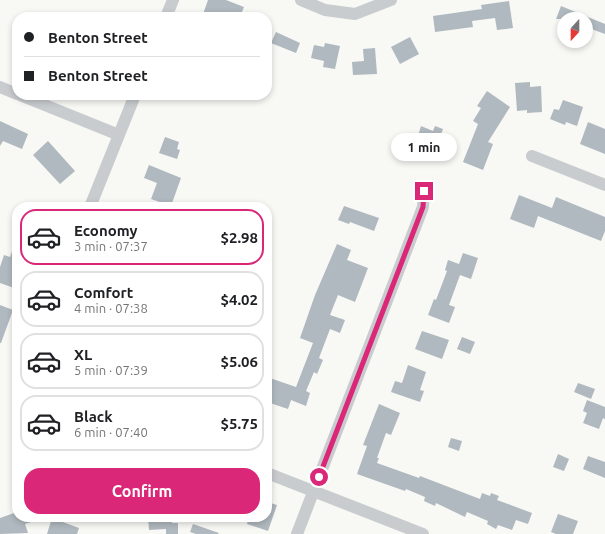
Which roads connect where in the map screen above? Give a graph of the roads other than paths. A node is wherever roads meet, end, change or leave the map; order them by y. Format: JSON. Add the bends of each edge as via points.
{"nodes":[{"id":1,"x":173,"y":0,"type":"edge"},
{"id":2,"x":301,"y":0,"type":"edge"},
{"id":3,"x":391,"y":0,"type":"edge"},
{"id":4,"x":168,"y":12,"type":"edge"},
{"id":5,"x":0,"y":87,"type":"edge"},
{"id":6,"x":12,"y":92,"type":"edge"},
{"id":7,"x":32,"y":100,"type":"edge"},
{"id":8,"x":133,"y":100,"type":"edge"},
{"id":9,"x":119,"y":135,"type":"junction"},
{"id":10,"x":532,"y":156,"type":"dead end"},
{"id":11,"x":605,"y":185,"type":"edge"},
{"id":12,"x":424,"y":191,"type":"dead end"},
{"id":13,"x":92,"y":202,"type":"edge"},
{"id":14,"x":272,"y":475,"type":"edge"},
{"id":15,"x":314,"y":491,"type":"junction"},
{"id":16,"x":297,"y":534,"type":"edge"},
{"id":17,"x":423,"y":534,"type":"edge"}],
"edges":[{"from":1,"to":4,"type":"street"},
{"from":2,"to":3,"type":"street","via":[[325,10],[355,14]]},
{"from":5,"to":6,"type":"street"},
{"from":7,"to":9,"type":"street"},
{"from":8,"to":9,"type":"street"},
{"from":9,"to":13,"type":"street"},
{"from":10,"to":11,"type":"street"},
{"from":12,"to":15,"type":"street","via":[[423,207]]},
{"from":14,"to":15,"type":"street"},
{"from":15,"to":16,"type":"street"},
{"from":15,"to":17,"type":"street"}]}
